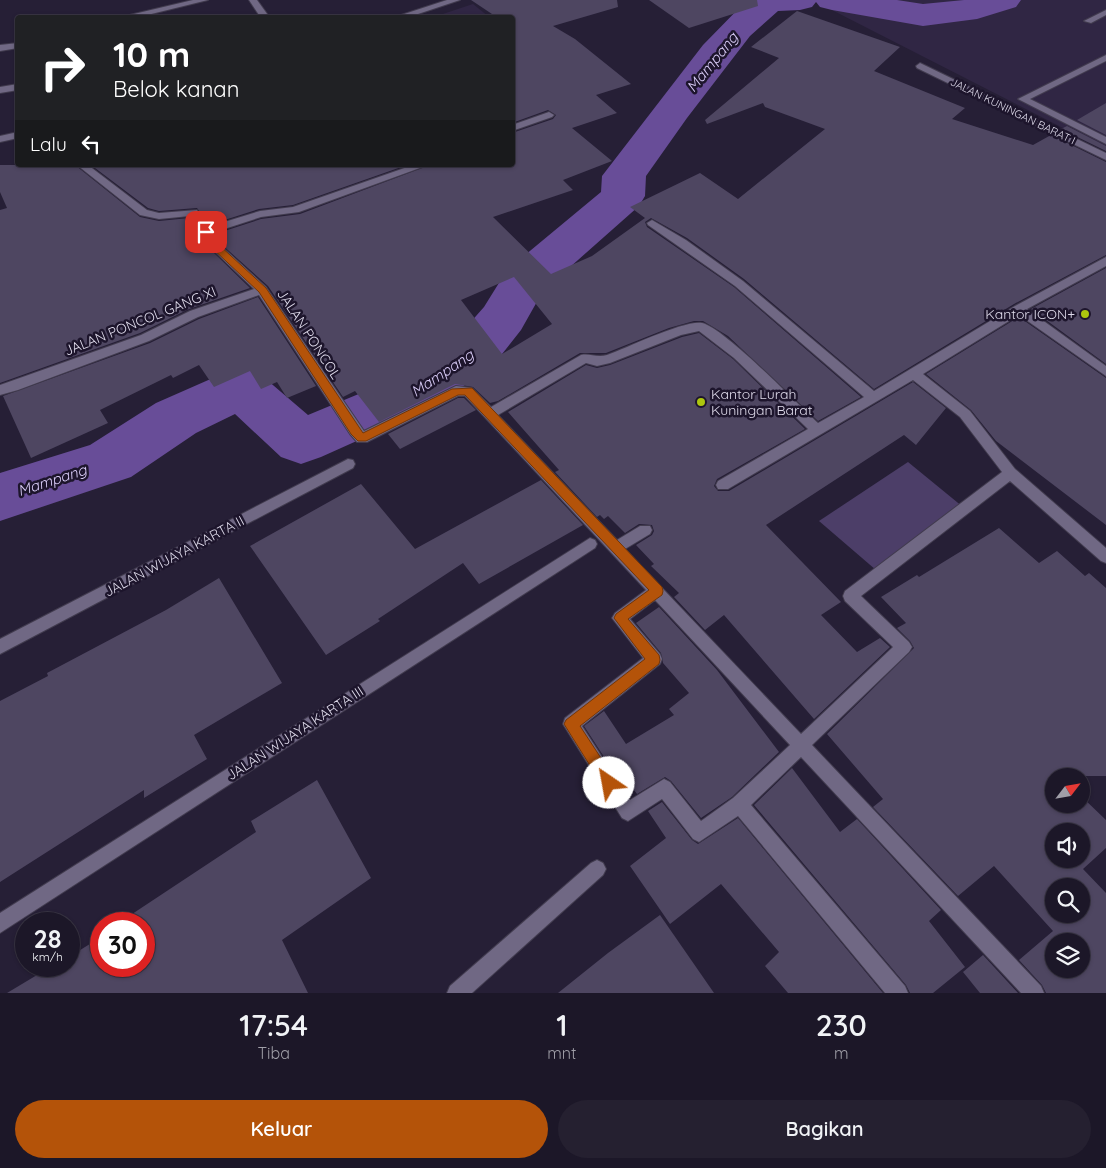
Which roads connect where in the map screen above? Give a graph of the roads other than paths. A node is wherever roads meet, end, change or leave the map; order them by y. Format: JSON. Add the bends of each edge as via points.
{"nodes":[{"id":1,"x":204,"y":0,"type":"edge"},
{"id":2,"x":253,"y":0,"type":"edge"},
{"id":3,"x":456,"y":0,"type":"edge"},
{"id":4,"x":1106,"y":12,"type":"edge"},
{"id":5,"x":136,"y":15,"type":"edge"},
{"id":6,"x":264,"y":15,"type":"edge"},
{"id":7,"x":406,"y":15,"type":"edge"},
{"id":8,"x":1088,"y":21,"type":"dead end"},
{"id":9,"x":15,"y":46,"type":"edge"},
{"id":10,"x":0,"y":48,"type":"edge"},
{"id":11,"x":1106,"y":58,"type":"edge"},
{"id":12,"x":920,"y":66,"type":"dead end"},
{"id":13,"x":15,"y":88,"type":"edge"},
{"id":14,"x":0,"y":90,"type":"edge"},
{"id":15,"x":549,"y":115,"type":"dead end"},
{"id":16,"x":515,"y":127,"type":"edge"},
{"id":17,"x":15,"y":136,"type":"edge"},
{"id":18,"x":0,"y":139,"type":"edge"},
{"id":19,"x":1106,"y":141,"type":"edge"},
{"id":20,"x":1106,"y":157,"type":"edge"},
{"id":21,"x":85,"y":167,"type":"edge"},
{"id":22,"x":417,"y":167,"type":"edge"},
{"id":23,"x":652,"y":223,"type":"dead end"},
{"id":24,"x":206,"y":232,"type":"junction"},
{"id":25,"x":1106,"y":261,"type":"edge"},
{"id":26,"x":262,"y":290,"type":"junction"},
{"id":27,"x":1019,"y":308,"type":"junction"},
{"id":28,"x":1106,"y":372,"type":"edge"},
{"id":29,"x":914,"y":374,"type":"junction"},
{"id":30,"x":0,"y":390,"type":"edge"},
{"id":31,"x":872,"y":397,"type":"junction"},
{"id":32,"x":489,"y":414,"type":"junction"},
{"id":33,"x":816,"y":430,"type":"junction"},
{"id":34,"x":348,"y":464,"type":"dead end"},
{"id":35,"x":1010,"y":473,"type":"junction"},
{"id":36,"x":723,"y":485,"type":"dead end"},
{"id":37,"x":645,"y":530,"type":"dead end"},
{"id":38,"x":590,"y":544,"type":"dead end"},
{"id":39,"x":616,"y":547,"type":"junction"},
{"id":40,"x":1106,"y":557,"type":"edge"},
{"id":41,"x":657,"y":591,"type":"junction"},
{"id":42,"x":0,"y":647,"type":"edge"},
{"id":43,"x":801,"y":744,"type":"junction"},
{"id":44,"x":739,"y":804,"type":"junction"},
{"id":45,"x":597,"y":869,"type":"dead end"},
{"id":46,"x":0,"y":924,"type":"edge"},
{"id":47,"x":457,"y":993,"type":"edge"},
{"id":48,"x":898,"y":993,"type":"edge"},
{"id":49,"x":1034,"y":993,"type":"edge"}],
"edges":[{"from":1,"to":5,"type":"street"},
{"from":2,"to":6,"type":"street"},
{"from":3,"to":7,"type":"street"},
{"from":4,"to":8,"type":"street"},
{"from":9,"to":10,"type":"street"},
{"from":11,"to":19,"type":"street","via":[[1023,99]]},
{"from":12,"to":20,"type":"street","name":"JALAN KUNINGAN BARAT I"},
{"from":13,"to":14,"type":"street"},
{"from":15,"to":16,"type":"street"},
{"from":17,"to":18,"type":"street"},
{"from":21,"to":24,"type":"street","name":"JALAN PONCOL","via":[[144,213],[159,216],[193,212]]},
{"from":22,"to":24,"type":"street","via":[[295,210],[260,214]]},
{"from":23,"to":31,"type":"street","via":[[736,279]]},
{"from":24,"to":26,"type":"street","name":"JALAN PONCOL","via":[[215,246]]},
{"from":25,"to":27,"type":"street"},
{"from":26,"to":30,"type":"street","name":"JALAN PONCOL GANG XI","via":[[194,314],[145,338]]},
{"from":26,"to":32,"type":"street","name":"JALAN PONCOL","via":[[358,435],[461,390],[468,391]]},
{"from":27,"to":28,"type":"street"},
{"from":27,"to":29,"type":"street"},
{"from":29,"to":31,"type":"street"},
{"from":29,"to":35,"type":"street","via":[[965,414]]},
{"from":31,"to":33,"type":"street"},
{"from":32,"to":33,"type":"street","via":[[585,358],[597,362],[610,359],[678,332],[700,327],[738,355]]},
{"from":32,"to":39,"type":"street"},
{"from":33,"to":36,"type":"street"},
{"from":34,"to":42,"type":"street","name":"JALAN WIJAYA KARTA II"},
{"from":35,"to":40,"type":"street"},
{"from":35,"to":43,"type":"street","via":[[850,596],[904,647]]},
{"from":37,"to":39,"type":"street"},
{"from":38,"to":46,"type":"street","name":"JALAN WIJAYA KARTA III"},
{"from":39,"to":41,"type":"street"},
{"from":41,"to":43,"type":"street"},
{"from":41,"to":44,"type":"street","via":[[620,618],[654,660],[571,724],[628,812],[664,788],[699,833]]},
{"from":43,"to":44,"type":"street"},
{"from":43,"to":49,"type":"street"},
{"from":44,"to":48,"type":"street"},
{"from":45,"to":47,"type":"street"}]}
